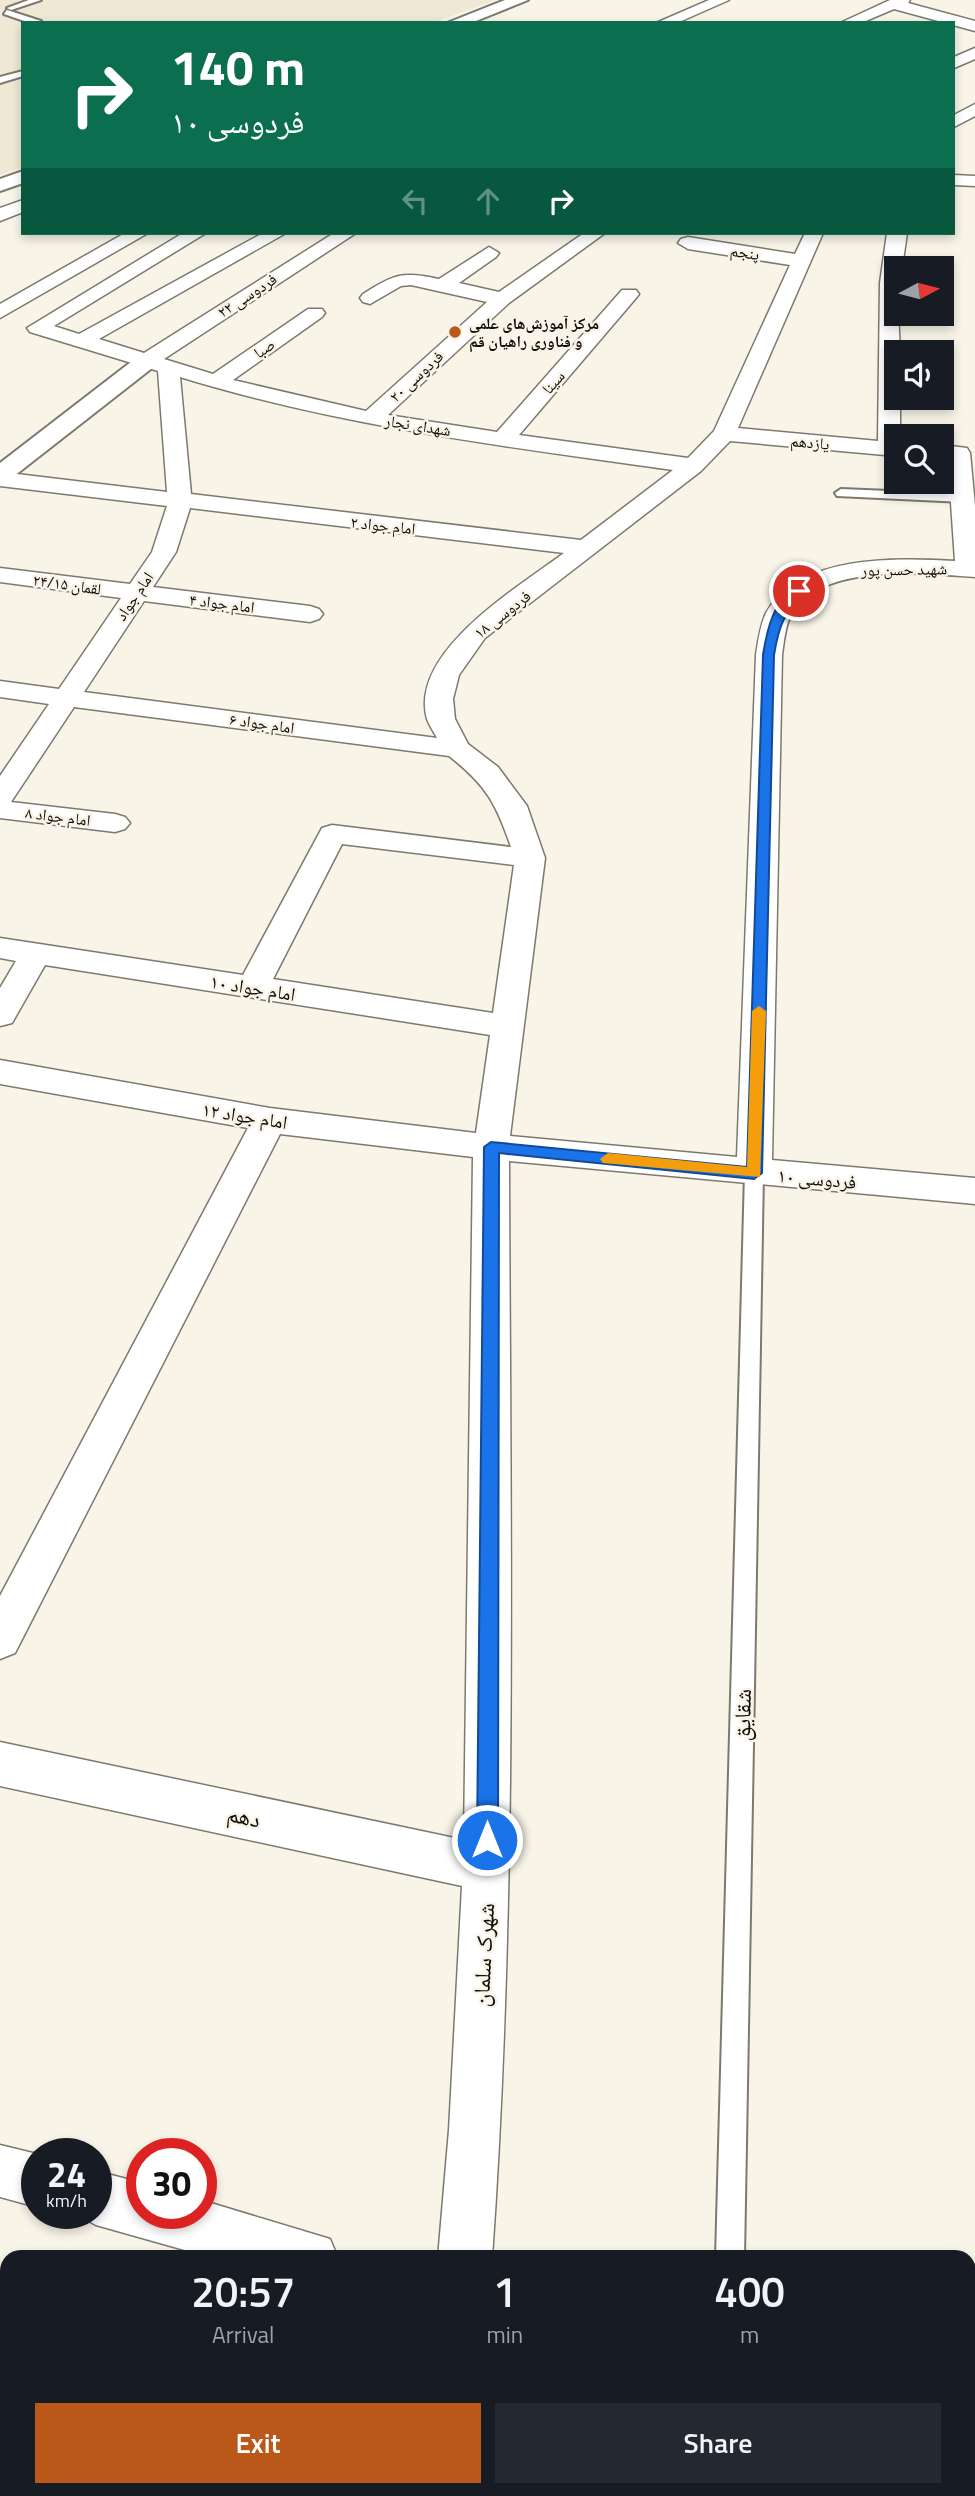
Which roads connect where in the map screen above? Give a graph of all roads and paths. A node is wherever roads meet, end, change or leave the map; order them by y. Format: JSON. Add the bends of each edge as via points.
{"nodes":[{"id":1,"x":37,"y":0,"type":"edge"},
{"id":2,"x":520,"y":0,"type":"edge"},
{"id":3,"x":722,"y":0,"type":"edge"},
{"id":4,"x":898,"y":2,"type":"edge"},
{"id":5,"x":0,"y":4,"type":"edge"},
{"id":6,"x":6,"y":11,"type":"edge"},
{"id":7,"x":33,"y":21,"type":"edge"},
{"id":8,"x":461,"y":21,"type":"edge"},
{"id":9,"x":668,"y":21,"type":"edge"},
{"id":10,"x":852,"y":21,"type":"edge"},
{"id":11,"x":946,"y":21,"type":"edge"},
{"id":12,"x":975,"y":53,"type":"edge"},
{"id":13,"x":955,"y":63,"type":"edge"},
{"id":14,"x":21,"y":74,"type":"edge"},
{"id":15,"x":0,"y":80,"type":"edge"},
{"id":16,"x":975,"y":109,"type":"edge"},
{"id":17,"x":955,"y":121,"type":"edge"},
{"id":18,"x":21,"y":178,"type":"edge"},
{"id":19,"x":955,"y":180,"type":"edge"},
{"id":20,"x":975,"y":181,"type":"edge"},
{"id":21,"x":0,"y":185,"type":"edge"},
{"id":22,"x":21,"y":206,"type":"edge"},
{"id":23,"x":0,"y":215,"type":"edge"},
{"id":24,"x":135,"y":235,"type":"edge"},
{"id":25,"x":193,"y":235,"type":"edge"},
{"id":26,"x":273,"y":235,"type":"edge"},
{"id":27,"x":332,"y":235,"type":"edge"},
{"id":28,"x":593,"y":235,"type":"edge"},
{"id":29,"x":813,"y":235,"type":"edge"},
{"id":30,"x":897,"y":235,"type":"edge"},
{"id":31,"x":688,"y":243,"type":"dead end"},
{"id":32,"x":489,"y":253,"type":"dead end"},
{"id":33,"x":801,"y":261,"type":"junction"},
{"id":34,"x":442,"y":286,"type":"junction"},
{"id":35,"x":629,"y":294,"type":"dead end"},
{"id":36,"x":370,"y":298,"type":"dead end"},
{"id":37,"x":502,"y":299,"type":"junction"},
{"id":38,"x":0,"y":312,"type":"edge"},
{"id":39,"x":315,"y":313,"type":"dead end"},
{"id":40,"x":83,"y":341,"type":"junction"},
{"id":41,"x":158,"y":363,"type":"junction"},
{"id":42,"x":214,"y":383,"type":"junction"},
{"id":43,"x":371,"y":418,"type":"junction"},
{"id":44,"x":892,"y":424,"type":"edge"},
{"id":45,"x":724,"y":434,"type":"junction"},
{"id":46,"x":504,"y":438,"type":"junction"},
{"id":47,"x":884,"y":448,"type":"edge"},
{"id":48,"x":954,"y":453,"type":"edge"},
{"id":49,"x":693,"y":466,"type":"junction"},
{"id":50,"x":0,"y":477,"type":"edge"},
{"id":51,"x":841,"y":493,"type":"dead end"},
{"id":52,"x":963,"y":498,"type":"junction"},
{"id":53,"x":180,"y":502,"type":"junction"},
{"id":54,"x":587,"y":548,"type":"junction"},
{"id":55,"x":972,"y":569,"type":"edge"},
{"id":56,"x":0,"y":575,"type":"edge"},
{"id":57,"x":135,"y":593,"type":"junction"},
{"id":58,"x":310,"y":614,"type":"dead end"},
{"id":59,"x":0,"y":689,"type":"edge"},
{"id":60,"x":66,"y":697,"type":"junction"},
{"id":61,"x":457,"y":749,"type":"junction"},
{"id":62,"x":0,"y":796,"type":"edge"},
{"id":63,"x":0,"y":809,"type":"edge"},
{"id":64,"x":116,"y":823,"type":"dead end"},
{"id":65,"x":530,"y":858,"type":"junction"},
{"id":66,"x":0,"y":948,"type":"edge"},
{"id":67,"x":36,"y":954,"type":"junction"},
{"id":68,"x":253,"y":987,"type":"junction"},
{"id":69,"x":0,"y":1015,"type":"edge"},
{"id":70,"x":505,"y":1026,"type":"junction"},
{"id":71,"x":0,"y":1072,"type":"edge"},
{"id":72,"x":270,"y":1120,"type":"junction"},
{"id":73,"x":491,"y":1147,"type":"junction"},
{"id":74,"x":754,"y":1173,"type":"junction"},
{"id":75,"x":975,"y":1192,"type":"edge"},
{"id":76,"x":0,"y":1639,"type":"edge"},
{"id":77,"x":0,"y":1764,"type":"edge"},
{"id":78,"x":487,"y":1868,"type":"junction"},
{"id":79,"x":0,"y":2171,"type":"edge"},
{"id":80,"x":21,"y":2177,"type":"edge"},
{"id":81,"x":208,"y":2229,"type":"edge"},
{"id":82,"x":282,"y":2250,"type":"edge"},
{"id":83,"x":466,"y":2250,"type":"edge"},
{"id":84,"x":730,"y":2250,"type":"edge"}],
"edges":[{"from":1,"to":6,"type":"lane"},
{"from":2,"to":8,"type":"street"},
{"from":3,"to":9,"type":"street"},
{"from":4,"to":10,"type":"street"},
{"from":4,"to":11,"type":"street"},
{"from":5,"to":6,"type":"lane"},
{"from":6,"to":7,"type":"lane"},
{"from":12,"to":13,"type":"street"},
{"from":14,"to":15,"type":"lane"},
{"from":16,"to":17,"type":"street"},
{"from":18,"to":21,"type":"street"},
{"from":19,"to":20,"type":"street"},
{"from":22,"to":23,"type":"street"},
{"from":24,"to":38,"type":"street"},
{"from":25,"to":40,"type":"street","name":"شهدای نجار","via":[[37,328]]},
{"from":26,"to":40,"type":"street"},
{"from":27,"to":41,"type":"street","name":"فردوسی ۲۲"},
{"from":28,"to":37,"type":"street","name":"فردوسی ۲۰"},
{"from":29,"to":33,"type":"street","name":"فردوسی ۱۸"},
{"from":30,"to":44,"type":"street","via":[[890,283]]},
{"from":31,"to":33,"type":"street","name":"پنجم"},
{"from":32,"to":34,"type":"street"},
{"from":33,"to":45,"type":"street","name":"فردوسی ۱۸"},
{"from":34,"to":36,"type":"street","via":[[402,279]]},
{"from":34,"to":37,"type":"street"},
{"from":35,"to":46,"type":"street","name":"سینا"},
{"from":37,"to":43,"type":"street","name":"فردوسی ۲۰"},
{"from":39,"to":42,"type":"street","name":"صبا"},
{"from":40,"to":41,"type":"street","name":"شهدای نجار"},
{"from":41,"to":42,"type":"street","name":"شهدای نجار"},
{"from":41,"to":50,"type":"street"},
{"from":41,"to":53,"type":"street","name":"امام جواد"},
{"from":42,"to":43,"type":"street","name":"شهدای نجار"},
{"from":43,"to":46,"type":"street","name":"شهدای نجار"},
{"from":45,"to":47,"type":"street","name":"یازدهم"},
{"from":45,"to":49,"type":"street","name":"فردوسی ۱۸"},
{"from":46,"to":49,"type":"street","name":"شهدای نجار"},
{"from":48,"to":52,"type":"street","via":[[959,453]]},
{"from":49,"to":54,"type":"street","name":"فردوسی ۱۸"},
{"from":50,"to":53,"type":"street","name":"امام جواد ۲"},
{"from":51,"to":52,"type":"lane"},
{"from":52,"to":55,"type":"street"},
{"from":53,"to":54,"type":"street","name":"امام جواد ۲"},
{"from":53,"to":57,"type":"street","name":"امام جواد","via":[[164,552]]},
{"from":54,"to":61,"type":"street","name":"فردوسی ۱۸","via":[[476,632],[458,653],[439,699],[441,719]]},
{"from":55,"to":74,"type":"street","name":"شهید حسن پور","via":[[849,571],[799,591],[783,607],[773,629]]},
{"from":56,"to":57,"type":"street","name":"لقمان ۲۴/۱۵"},
{"from":57,"to":58,"type":"street","name":"امام جواد ۴"},
{"from":57,"to":60,"type":"street","name":"امام جواد"},
{"from":59,"to":60,"type":"street","name":"امام جواد ۶"},
{"from":60,"to":61,"type":"street","name":"امام جواد ۶"},
{"from":60,"to":62,"type":"street","name":"امام جواد"},
{"from":61,"to":65,"type":"street","name":"فردوسی ۱۸","via":[[488,773],[512,806]]},
{"from":63,"to":64,"type":"street","name":"امام جواد ۸"},
{"from":65,"to":68,"type":"street","via":[[332,834]]},
{"from":65,"to":70,"type":"street","name":"فردوسی ۱۸"},
{"from":66,"to":67,"type":"street","name":"امام جواد ۱۰"},
{"from":67,"to":68,"type":"street","name":"امام جواد ۱۰"},
{"from":67,"to":69,"type":"street"},
{"from":68,"to":70,"type":"street","name":"امام جواد ۱۰"},
{"from":70,"to":73,"type":"street","name":"فردوسی ۱۸"},
{"from":71,"to":72,"type":"street","name":"امام جواد ۱۲"},
{"from":72,"to":73,"type":"street","name":"امام جواد ۱۲"},
{"from":72,"to":76,"type":"street"},
{"from":73,"to":74,"type":"street","name":"فردوسی ۱۰"},
{"from":73,"to":78,"type":"street","name":"شهرک سلمان"},
{"from":74,"to":75,"type":"street","name":"فردوسی ۱۰"},
{"from":74,"to":84,"type":"lane","name":"شقایق"},
{"from":77,"to":78,"type":"street","name":"دهم"},
{"from":78,"to":83,"type":"street","name":"شهرک سلمان"},
{"from":79,"to":80,"type":"street"},
{"from":81,"to":82,"type":"street"}]}
